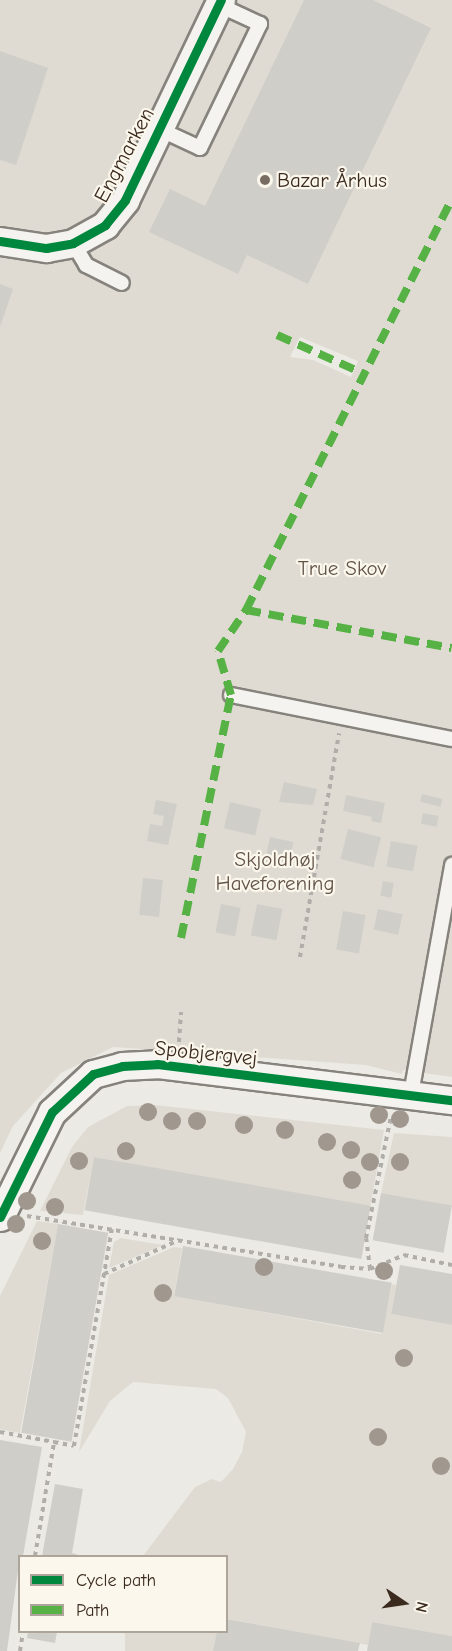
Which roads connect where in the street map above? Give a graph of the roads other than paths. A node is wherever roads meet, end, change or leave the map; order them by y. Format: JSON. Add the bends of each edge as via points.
{"nodes":[{"id":1,"x":220,"y":3,"type":"edge"},
{"id":2,"x":159,"y":129,"type":"junction"},
{"id":3,"x":0,"y":241,"type":"edge"},
{"id":4,"x":73,"y":243,"type":"junction"},
{"id":5,"x":122,"y":283,"type":"dead end"},
{"id":6,"x":231,"y":695,"type":"dead end"},
{"id":7,"x":452,"y":739,"type":"edge"},
{"id":8,"x":452,"y":865,"type":"edge"},
{"id":9,"x":403,"y":1093,"type":"junction"},
{"id":10,"x":452,"y":1100,"type":"edge"},
{"id":11,"x":1,"y":1214,"type":"edge"}],
"edges":[{"from":1,"to":2,"type":"street","name":"Engmarken"},
{"from":1,"to":2,"type":"lane","via":[[260,24],[200,148]]},
{"from":2,"to":4,"type":"street","name":"Engmarken","via":[[125,200],[105,225]]},
{"from":3,"to":4,"type":"street","name":"Engmarken","via":[[46,248]]},
{"from":4,"to":5,"type":"lane","via":[[86,265]]},
{"from":6,"to":7,"type":"lane"},
{"from":8,"to":9,"type":"lane"},
{"from":9,"to":10,"type":"street","name":"Spobjergvej"},
{"from":9,"to":11,"type":"street","name":"Spobjergvej","via":[[157,1064],[122,1066],[93,1074],[52,1113]]}]}
